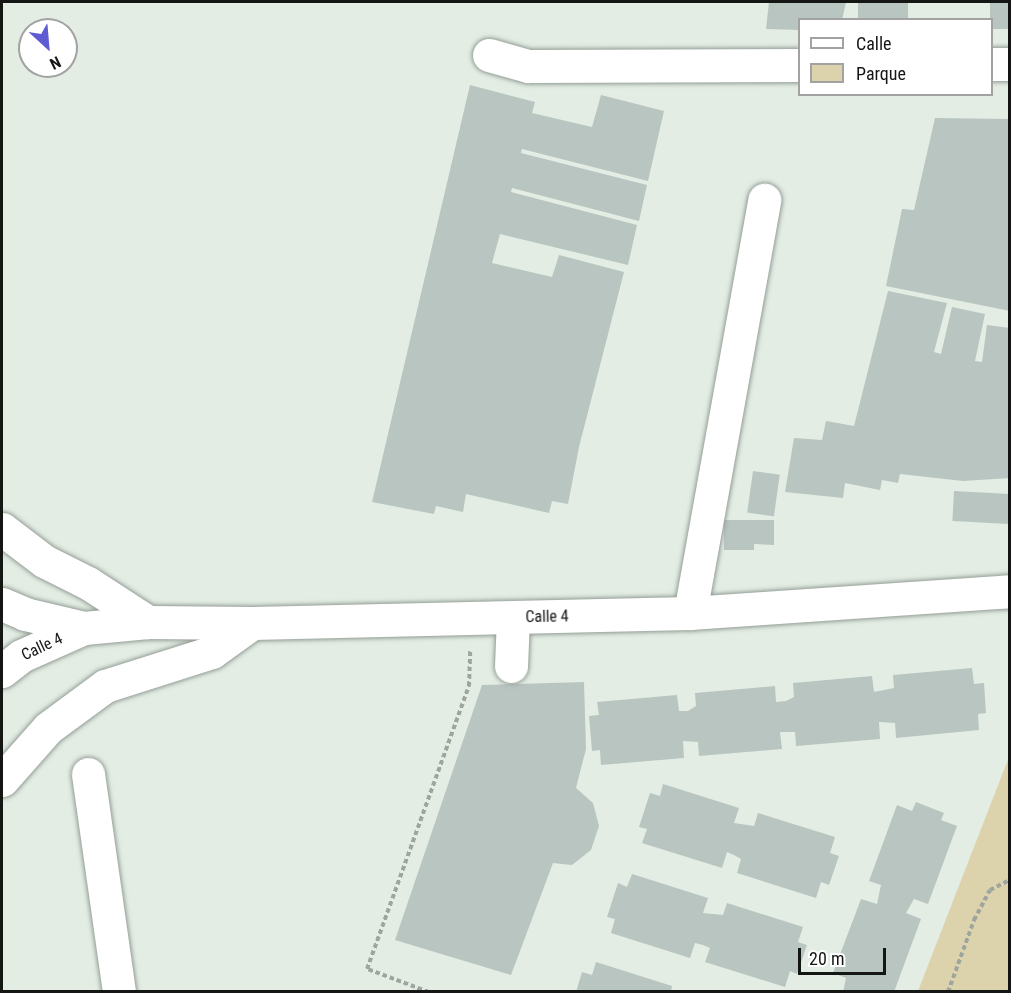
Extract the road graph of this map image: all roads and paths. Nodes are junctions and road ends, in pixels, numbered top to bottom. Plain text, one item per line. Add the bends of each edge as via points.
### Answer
1 (489, 56) dead end
2 (993, 64) edge
3 (1010, 64) edge
4 (798, 65) edge
5 (764, 200) dead end
6 (2, 529) edge
7 (1010, 591) edge
8 (2, 604) edge
9 (690, 613) junction
10 (513, 618) junction
11 (470, 619) junction
12 (148, 622) junction
13 (252, 623) junction
14 (84, 628) junction
15 (511, 666) dead end
16 (2, 671) edge
17 (88, 774) dead end
18 (2, 780) edge
19 (1010, 880) edge
20 (119, 992) edge
21 (429, 992) edge
22 (948, 992) edge

1 - 4 main road via 528,66
2 - 3 main road
5 - 9 main road
6 - 12 main road via 44,561 88,583
7 - 9 main road, Calle 4
8 - 14 main road, Calle 4 via 25,614
9 - 10 main road, Calle 4
10 - 11 main road, Calle 4
10 - 15 main road
11 - 13 main road, Calle 4
11 - 21 path via 469,686 367,969
12 - 13 main road, Calle 4
12 - 14 main road, Calle 4
13 - 18 main road via 212,652 105,686 48,728
14 - 16 main road, Calle 4 via 21,656
17 - 20 main road
19 - 22 path via 990,890 974,920

